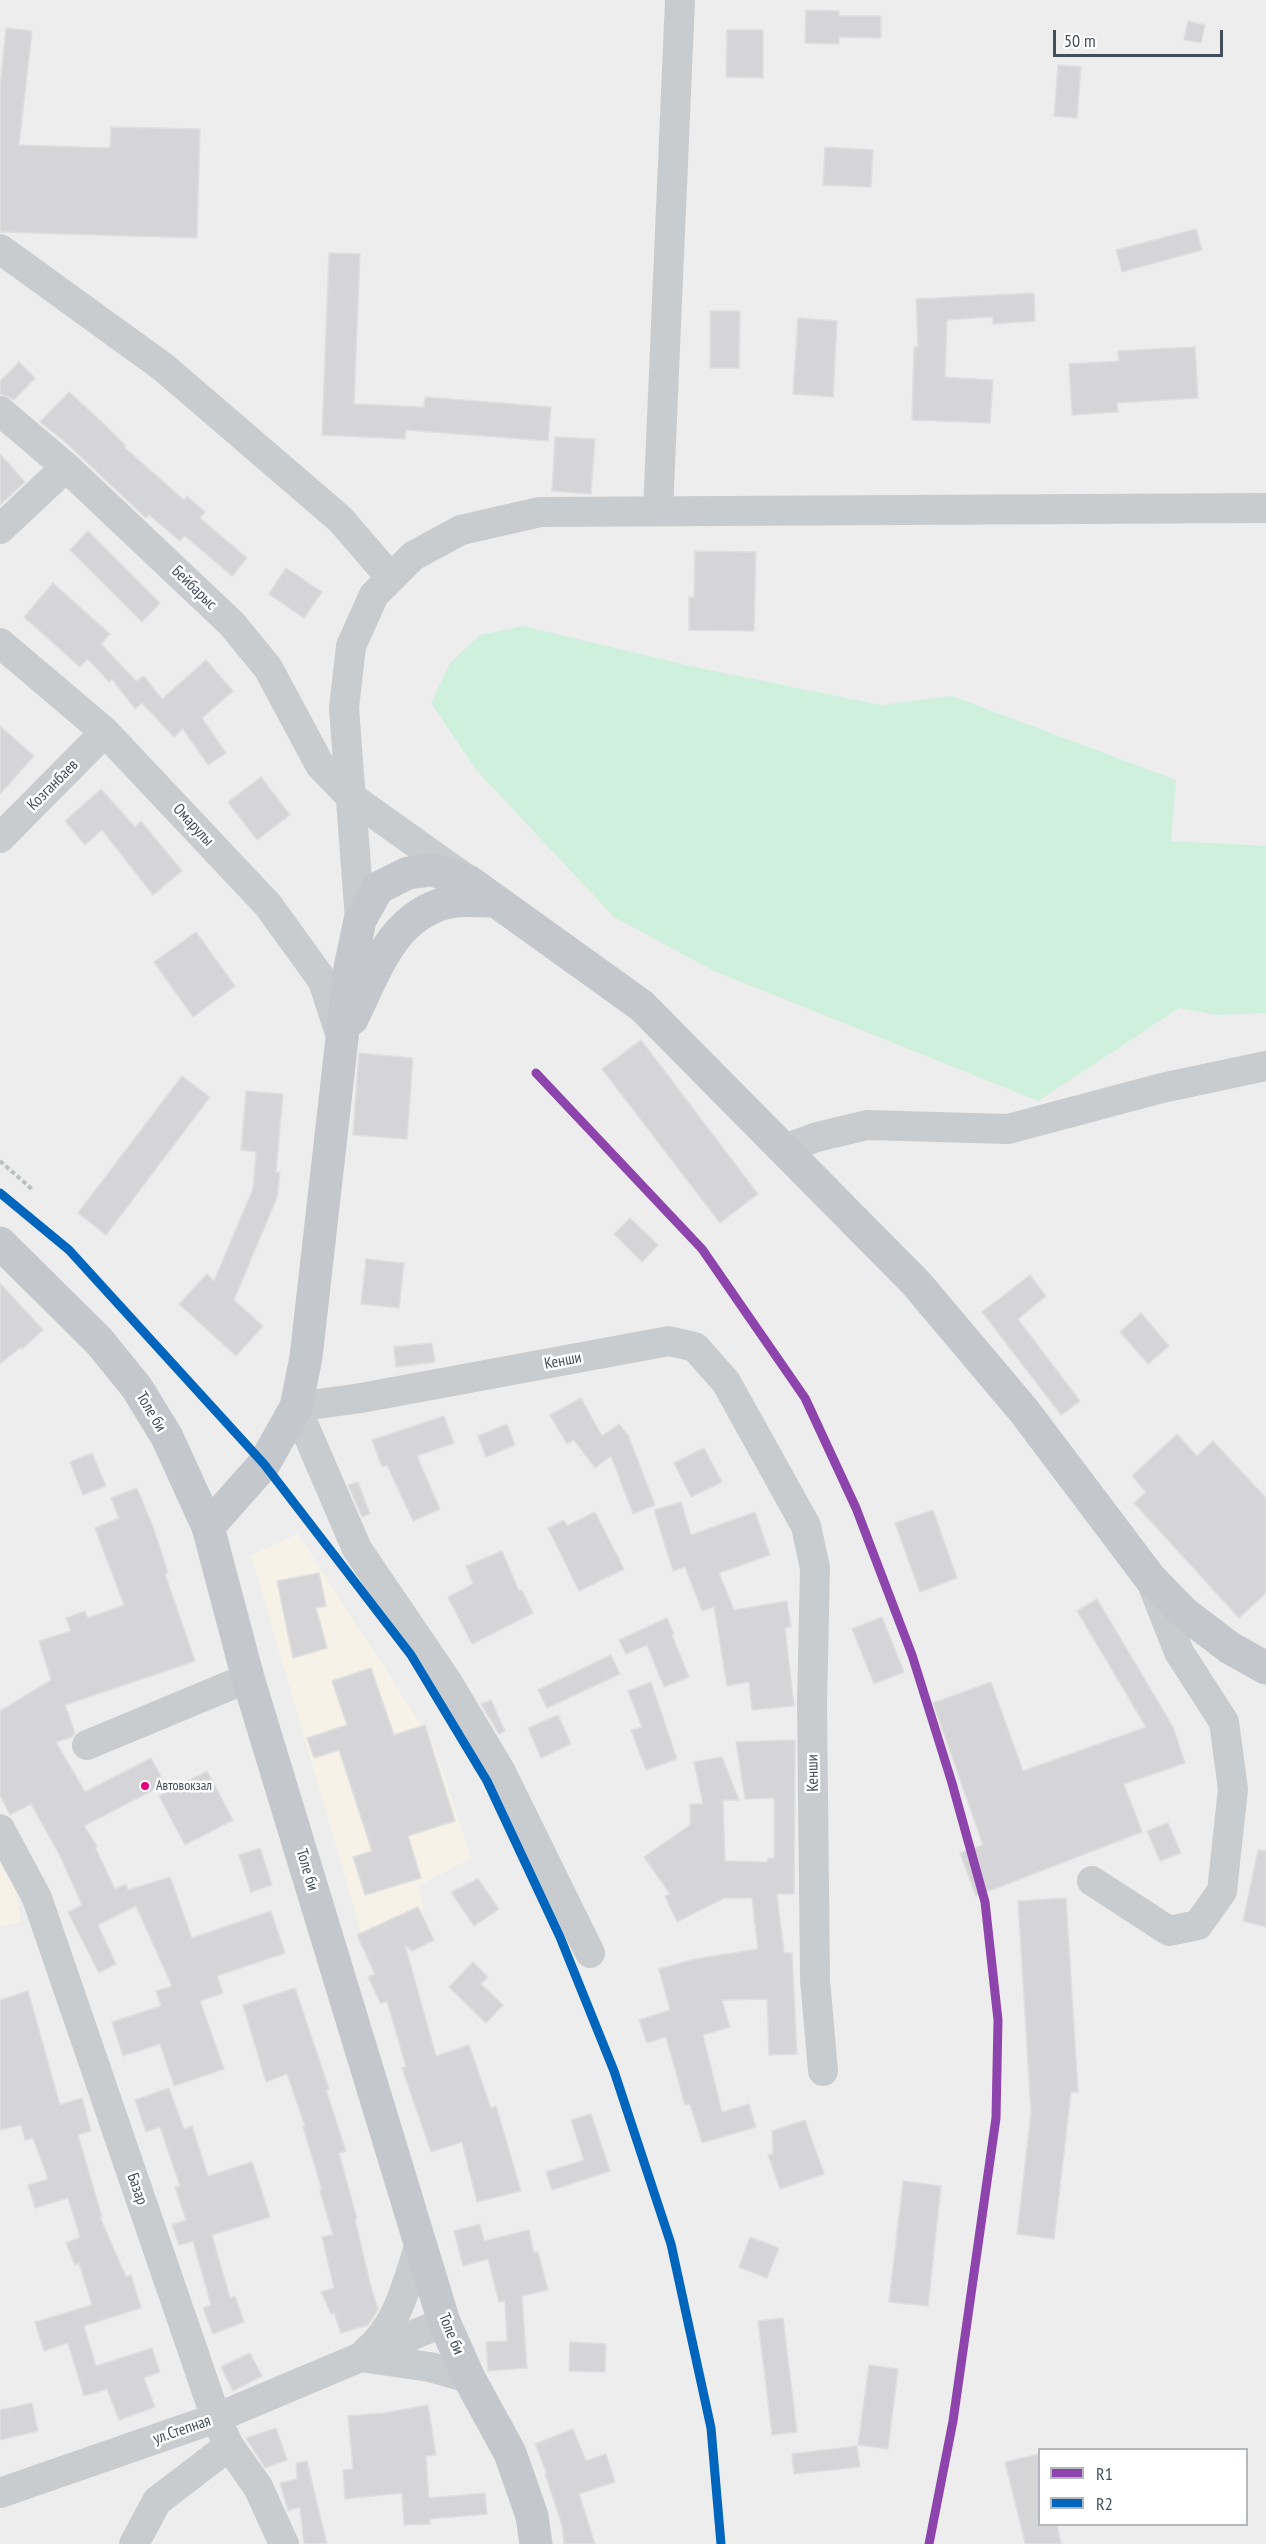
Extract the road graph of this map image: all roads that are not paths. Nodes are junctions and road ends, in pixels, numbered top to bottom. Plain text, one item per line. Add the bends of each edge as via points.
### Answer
1 (680, 0) edge
2 (0, 249) edge
3 (0, 411) edge
4 (66, 467) junction
5 (1266, 508) edge
6 (658, 510) junction
7 (0, 529) edge
8 (391, 578) junction
9 (0, 642) edge
10 (105, 732) junction
11 (351, 797) junction
12 (0, 838) edge
13 (468, 881) junction
14 (496, 901) junction
15 (360, 920) junction
16 (342, 1041) junction
17 (1266, 1066) edge
18 (784, 1149) junction
19 (0, 1243) edge
20 (296, 1407) junction
21 (208, 1527) junction
22 (1150, 1578) junction
23 (1266, 1668) edge
24 (248, 1678) junction
25 (87, 1745) dead end
26 (0, 1829) edge
27 (1092, 1881) dead end
28 (590, 1953) dead end
29 (823, 2071) dead end
30 (420, 2244) junction
31 (444, 2322) junction
32 (360, 2357) junction
33 (469, 2378) junction
34 (216, 2418) junction
35 (229, 2446) junction
36 (0, 2493) edge
37 (134, 2544) edge
38 (284, 2544) edge
39 (536, 2544) edge

1 - 6 street
2 - 8 street via 163,367 340,519
3 - 4 street, Бейбарыс
4 - 7 street
4 - 11 street, Бейбарыс via 232,624 268,668 320,765
5 - 6 street
6 - 8 street via 540,512 460,530 413,556
8 - 11 street via 374,595 351,646 344,708
9 - 10 street, Омарулы
10 - 12 street, Козганбаев
10 - 16 street, Омарулы via 268,905 295,940 323,981
11 - 13 street, Бейбарыс
11 - 15 street
13 - 14 main road
13 - 15 main road via 432,870 408,873 378,888
14 - 16 main road via 450,902 417,914 391,941
14 - 18 main road via 642,1006
15 - 16 main road
16 - 20 main road via 306,1357
17 - 18 street via 1162,1088 1008,1129 867,1125
18 - 22 main road via 916,1283 1024,1411
19 - 21 main road, Толе би via 99,1341 137,1388 167,1437
20 - 21 main road via 264,1464
20 - 28 street via 357,1549 448,1683 501,1772
20 - 29 street, Кенши via 669,1341 694,1347 726,1382 806,1526 815,1568 815,1980
21 - 24 main road, Толе би
22 - 23 main road via 1184,1613
22 - 27 street via 1179,1652 1224,1722 1233,1789 1222,1891 1198,1925 1169,1931
24 - 25 street
24 - 30 main road, Толе би
26 - 34 street, Базар via 36,1898
30 - 31 main road, Толе би
30 - 32 street via 398,2310 382,2339
31 - 32 street, ул.Степная
31 - 33 main road, Толе би
32 - 33 street via 430,2367
32 - 34 street, ул.Степная
33 - 39 main road, Толе би via 510,2453 532,2516
34 - 35 street, Базар
34 - 36 street, ул.Степная
35 - 37 street via 157,2501
35 - 38 street, Базар via 258,2487

